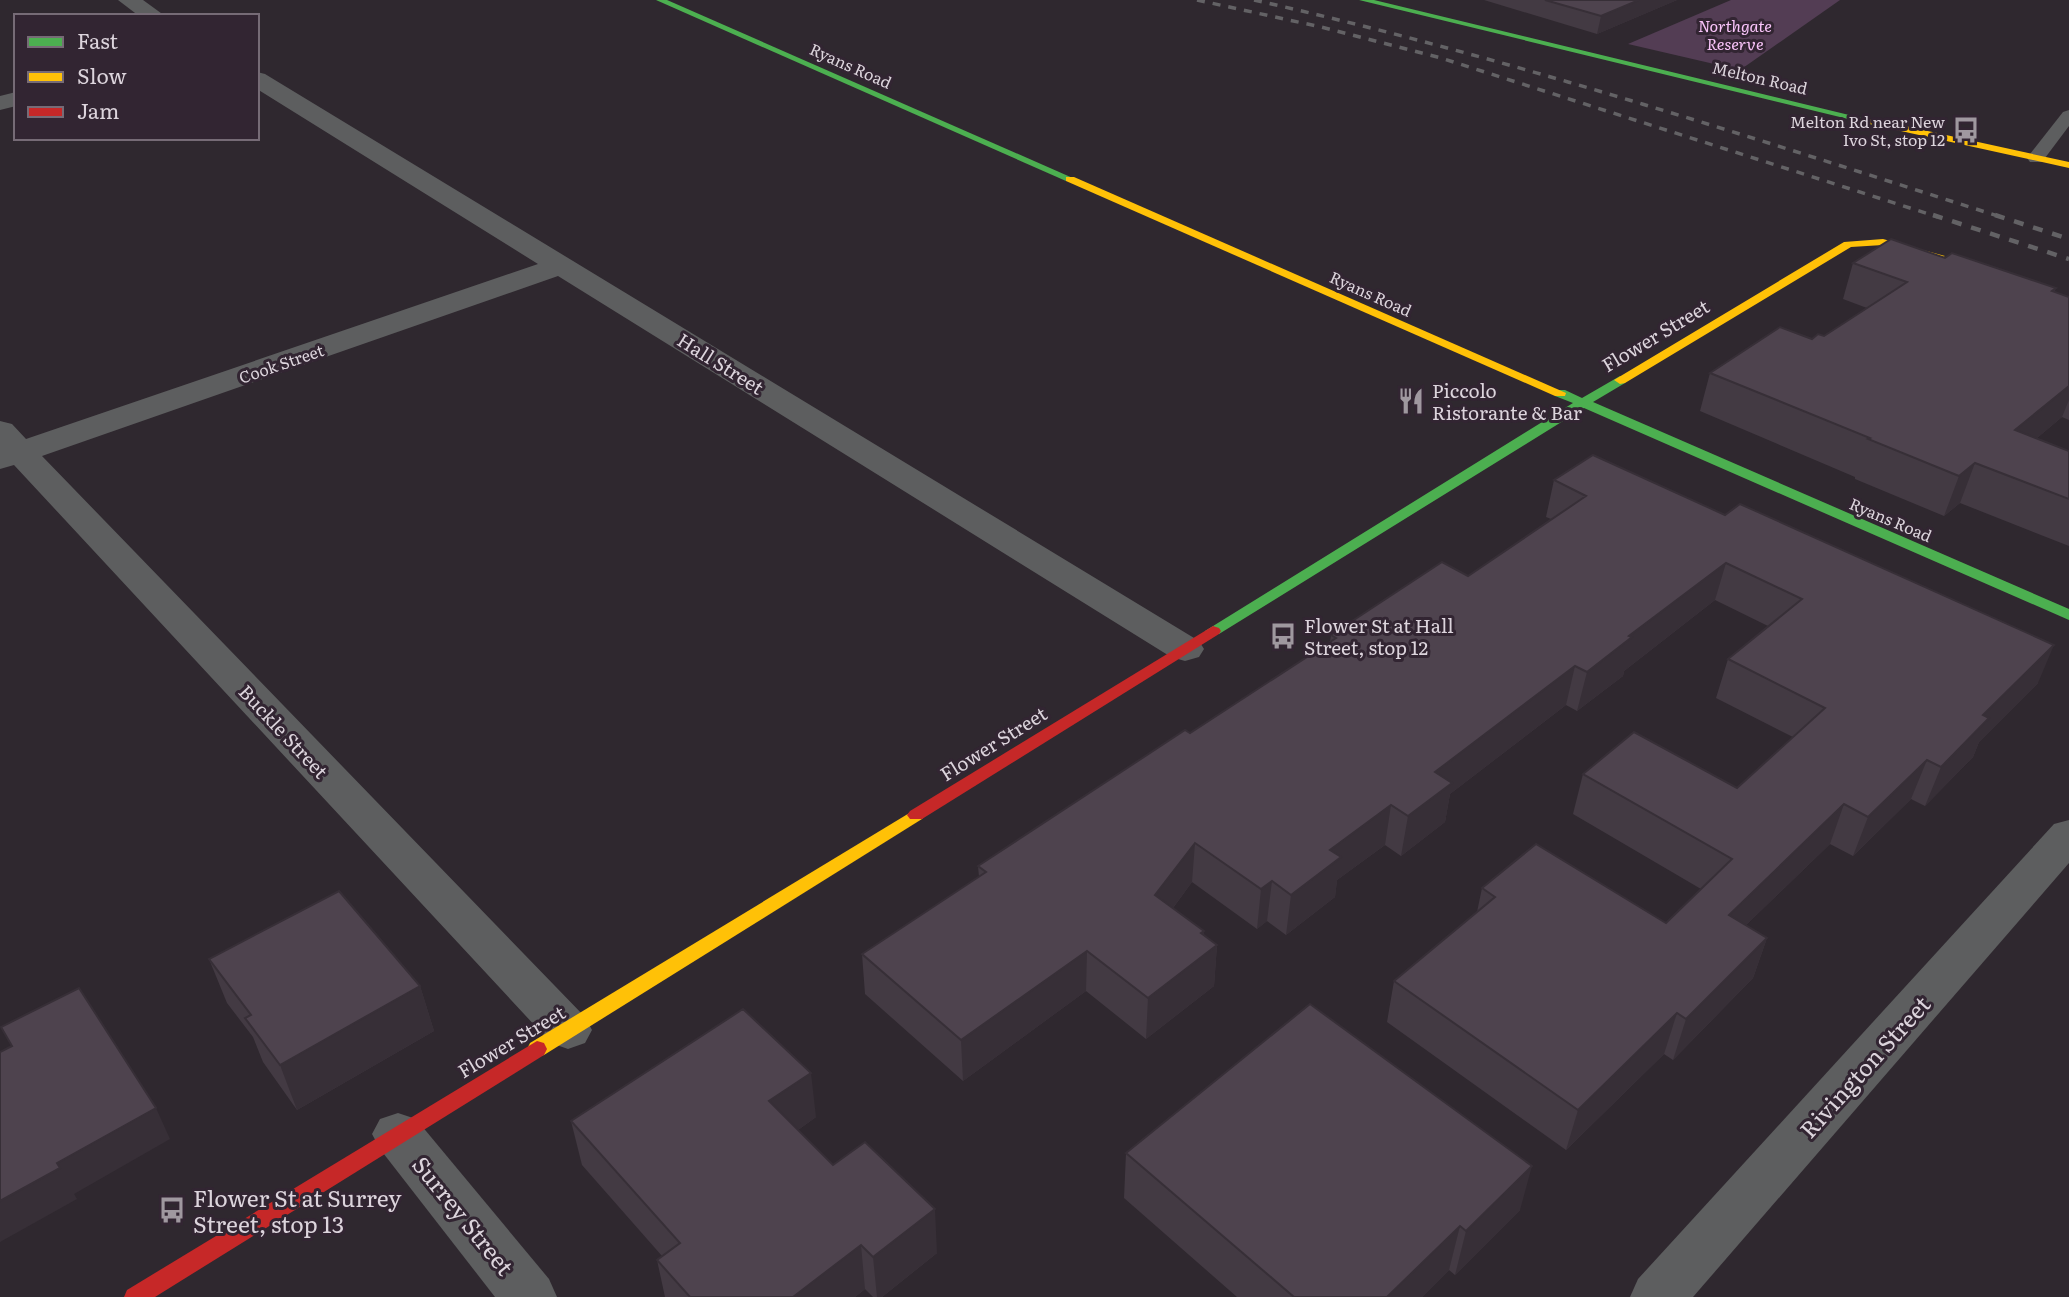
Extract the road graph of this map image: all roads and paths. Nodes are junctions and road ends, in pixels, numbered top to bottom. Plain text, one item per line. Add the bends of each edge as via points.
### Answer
1 (128, 0) edge
2 (660, 0) edge
3 (1375, 1) edge
4 (151, 14) edge
5 (259, 80) edge
6 (2069, 115) edge
7 (2036, 158) junction
8 (2069, 165) edge
9 (1956, 261) edge
10 (562, 265) junction
11 (1582, 404) junction
12 (7, 448) edge
13 (2069, 615) edge
14 (1185, 649) junction
15 (2069, 835) edge
16 (568, 1030) junction
17 (398, 1134) junction
18 (135, 1297) edge
19 (529, 1297) edge
20 (1658, 1297) edge

1 - 4 street
2 - 11 street, Ryans Road
3 - 7 street, Melton Road
5 - 10 street, Hall Street
6 - 7 lane
7 - 8 street, Melton Road
9 - 11 street, Flower Street via 1879,240 1848,244
10 - 12 street, Cook Street
10 - 14 street, Hall Street
11 - 13 street, Ryans Road
11 - 14 street, Flower Street
12 - 16 street, Buckle Street
14 - 16 street, Flower Street
15 - 20 street, Rivington Street
16 - 17 street, Flower Street
17 - 18 street, Flower Street
17 - 19 street, Surrey Street

